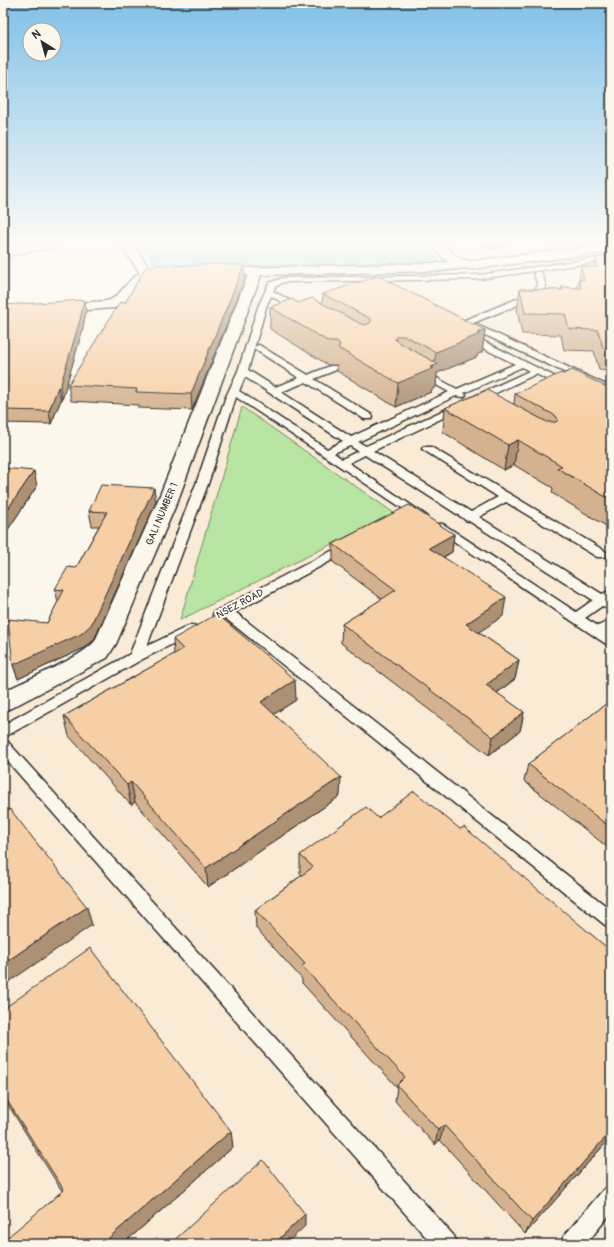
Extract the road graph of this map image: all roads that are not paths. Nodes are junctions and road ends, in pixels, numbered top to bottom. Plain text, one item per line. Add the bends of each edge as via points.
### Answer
1 (119, 302) edge
2 (244, 302) edge
3 (264, 302) edge
4 (288, 302) edge
5 (517, 302) edge
6 (3, 312) edge
7 (310, 314) edge
8 (453, 316) edge
9 (466, 323) junction
10 (260, 348) dead end
11 (522, 364) junction
12 (334, 368) dead end
13 (413, 369) edge
14 (243, 371) junction
15 (536, 371) junction
16 (572, 373) junction
17 (307, 379) junction
18 (554, 380) junction
19 (274, 391) junction
20 (576, 391) edge
21 (611, 391) edge
22 (234, 392) junction
23 (457, 393) junction
24 (471, 400) junction
25 (485, 408) edge
26 (368, 416) dead end
27 (350, 442) junction
28 (427, 449) dead end
29 (366, 450) junction
30 (326, 454) junction
31 (341, 463) junction
32 (506, 496) junction
33 (415, 512) junction
34 (469, 518) junction
35 (402, 519) edge
36 (361, 540) edge
37 (602, 554) dead end
38 (608, 600) edge
39 (226, 612) junction
40 (576, 618) junction
41 (611, 624) edge
42 (598, 632) junction
43 (611, 641) edge
44 (136, 657) junction
45 (3, 702) edge
46 (3, 732) edge
47 (3, 746) edge
48 (611, 920) edge
49 (611, 1196) edge
50 (446, 1244) edge
51 (573, 1244) edge

1 - 6 street via 110,305
2 - 45 street, GALI NUMBER 1 via 168,500 105,644 99,652 84,661
3 - 14 lane
4 - 7 lane
5 - 9 lane
8 - 9 lane
9 - 11 lane via 455,330
9 - 16 lane
10 - 17 lane
11 - 15 lane
11 - 23 lane
12 - 17 lane
13 - 23 lane
14 - 19 lane
14 - 22 lane
15 - 18 lane
15 - 24 lane
16 - 18 lane
16 - 21 lane
17 - 19 lane
17 - 26 lane
18 - 20 lane
19 - 27 lane
22 - 30 lane
22 - 44 lane
23 - 24 lane
23 - 27 lane
24 - 25 lane
24 - 29 lane
27 - 29 lane
27 - 30 lane
28 - 32 lane
29 - 31 lane
29 - 34 lane
30 - 31 lane
31 - 33 lane
32 - 34 lane
32 - 37 lane
33 - 35 lane
33 - 40 lane
34 - 38 lane
36 - 39 lane, NSEZ ROAD
38 - 40 lane
39 - 44 lane, NSEZ ROAD
39 - 48 lane
40 - 42 lane
41 - 42 lane
42 - 43 lane
44 - 46 lane, NSEZ ROAD
47 - 50 lane
49 - 51 lane

